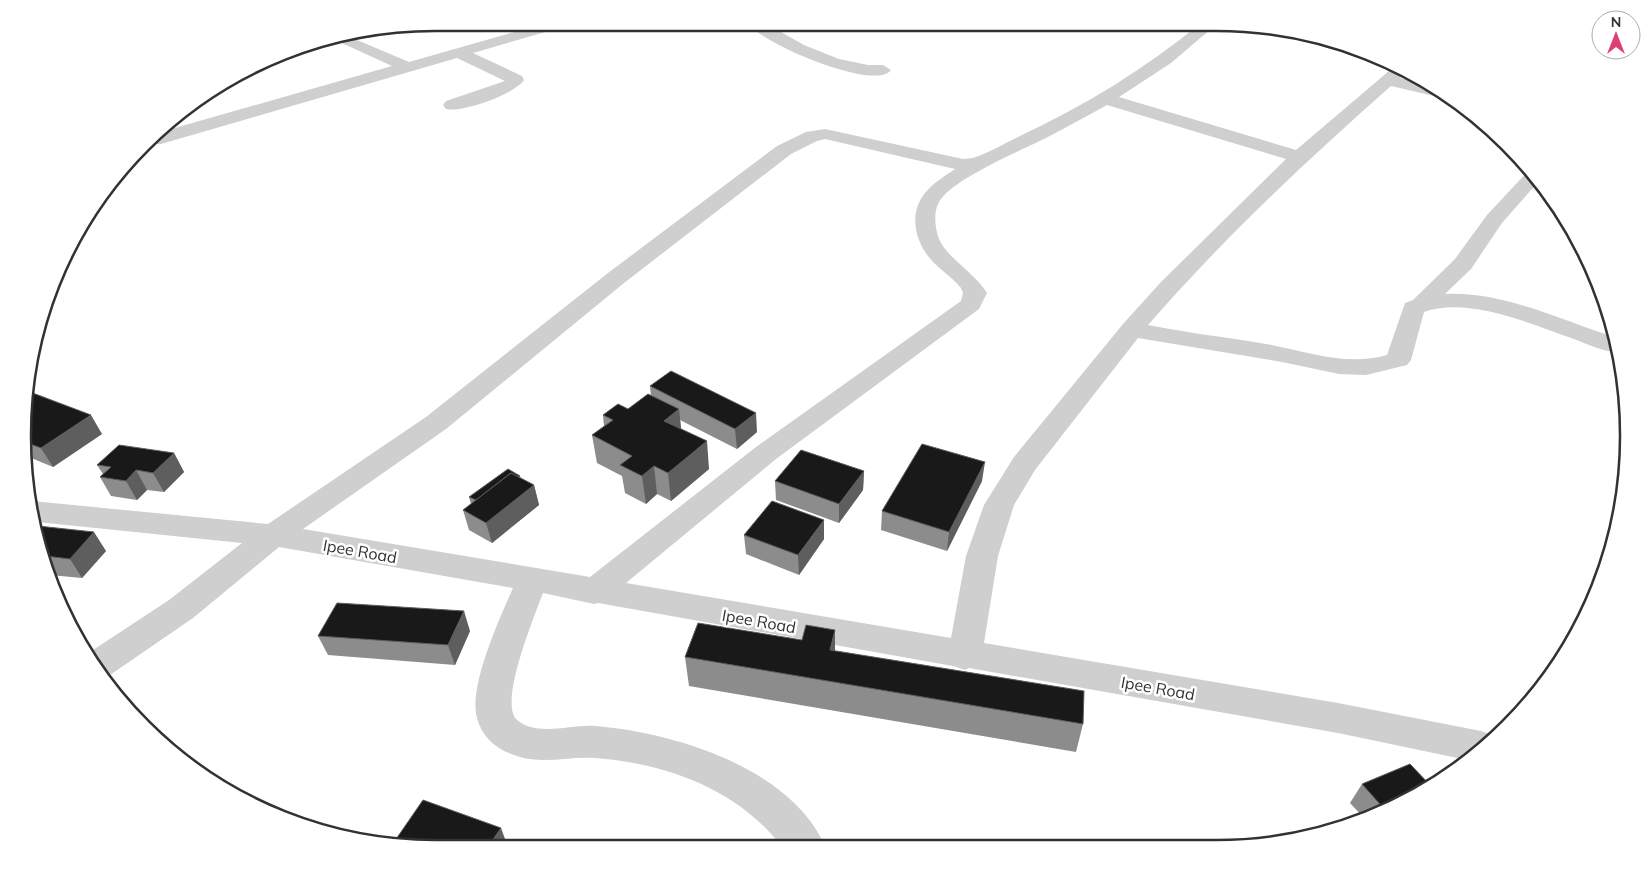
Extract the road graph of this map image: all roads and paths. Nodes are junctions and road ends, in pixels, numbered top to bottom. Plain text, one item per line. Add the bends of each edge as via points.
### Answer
1 (533, 31) edge
2 (766, 31) edge
3 (1201, 31) edge
4 (347, 41) edge
5 (459, 52) junction
6 (405, 66) junction
7 (883, 70) dead end
8 (1396, 75) edge
9 (1103, 98) junction
10 (452, 105) dead end
11 (164, 137) edge
12 (1299, 157) junction
13 (973, 165) junction
14 (1529, 180) edge
15 (1424, 302) junction
16 (1132, 329) junction
17 (1609, 343) edge
18 (39, 511) edge
19 (273, 536) junction
20 (532, 580) junction
21 (594, 592) junction
22 (965, 656) junction
23 (101, 663) edge
24 (1474, 746) edge
25 (801, 840) edge

1 - 5 street
2 - 7 street via 838,64
3 - 9 street via 1150,71
4 - 6 street
5 - 6 street
5 - 10 street via 516,80 511,85
6 - 11 street
8 - 12 street
9 - 12 street
9 - 13 street via 1054,128
12 - 16 street via 1169,287
13 - 19 street via 834,135 812,136 784,150 609,284 436,423
13 - 21 street via 934,196 927,205 926,216 926,230 935,251 969,281 975,293 970,304 766,453
14 - 15 street via 1494,219 1464,264
15 - 16 street via 1413,308 1398,360 1377,367 1352,369
15 - 17 street via 1458,300 1518,312
16 - 22 street via 1024,464 999,505 982,556
18 - 19 street, Ipee Road
19 - 20 street, Ipee Road
19 - 23 street via 181,609
20 - 21 street, Ipee Road
20 - 25 street via 499,667 494,716 502,731 520,741 552,746 593,742 626,747 676,758 724,775 765,802
21 - 22 street, Ipee Road
22 - 24 street, Ipee Road via 1338,718

